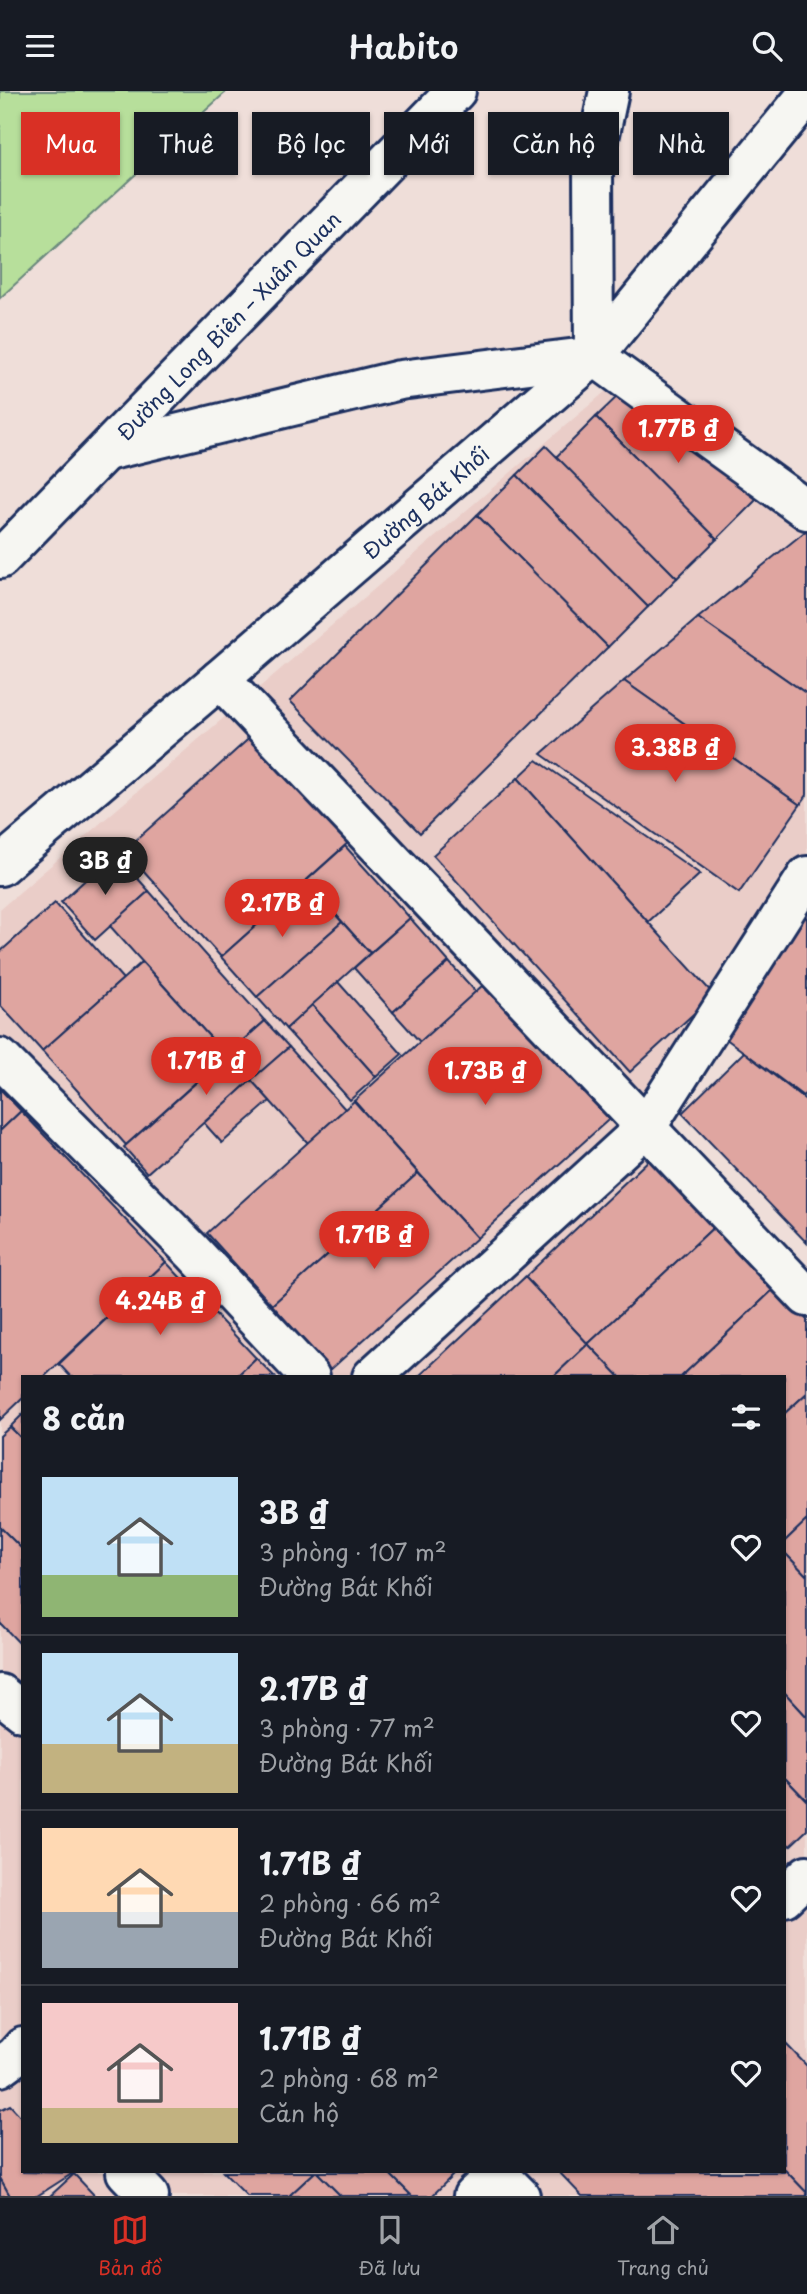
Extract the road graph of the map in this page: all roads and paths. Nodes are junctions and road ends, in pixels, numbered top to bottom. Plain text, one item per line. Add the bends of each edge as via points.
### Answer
1 (456, 91) edge
2 (609, 91) edge
3 (807, 95) edge
4 (594, 356) junction
5 (106, 451) junction
6 (807, 510) edge
7 (0, 559) edge
8 (220, 679) junction
9 (0, 866) edge
10 (807, 876) edge
11 (0, 1058) edge
12 (647, 1126) junction
13 (807, 1297) edge
14 (308, 1375) edge
15 (374, 1375) edge
16 (0, 1694) edge
17 (21, 1711) edge
18 (127, 2173) edge
19 (168, 2173) edge
20 (149, 2196) edge
21 (156, 2196) edge

1 - 5 street, Đường Long Biên – Xuân Quan
2 - 4 street via 593,167
3 - 4 street, Đường Bát Khối
4 - 5 street via 400,380
4 - 6 street
4 - 8 street, Đường Bát Khối
5 - 7 street, Đường Long Biên – Xuân Quan
8 - 9 street, Đường Bát Khối
8 - 12 street
10 - 12 street
11 - 14 street
12 - 13 street
12 - 15 street
16 - 17 street
18 - 20 street
19 - 21 street

